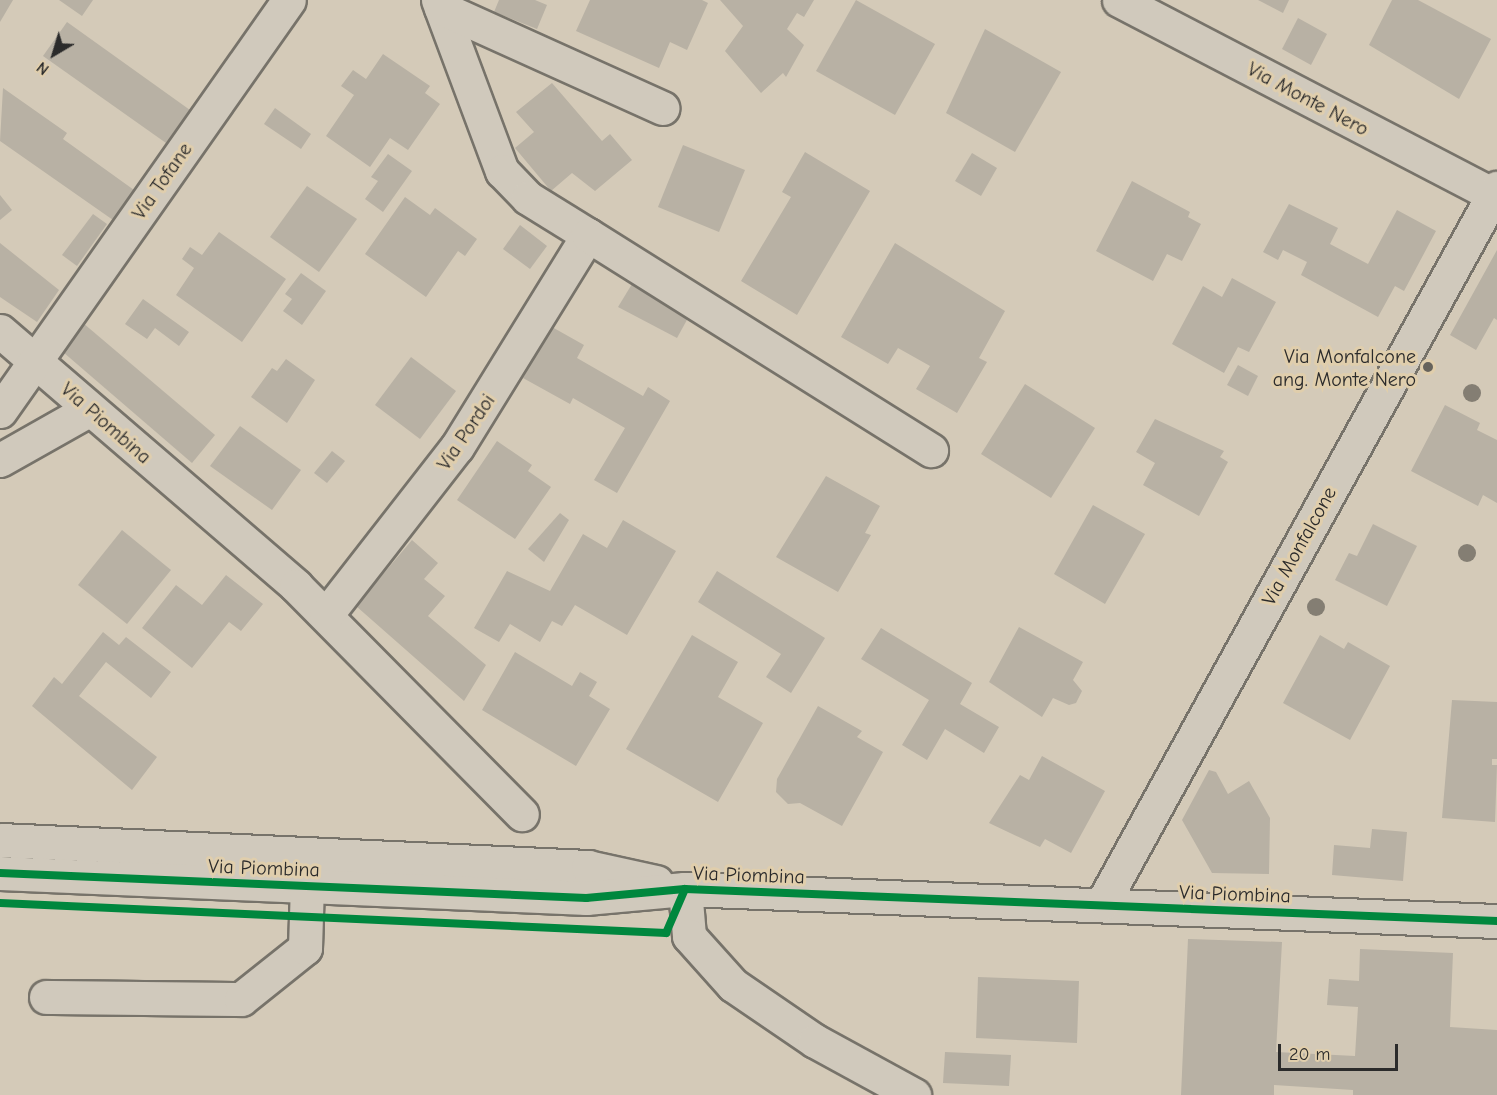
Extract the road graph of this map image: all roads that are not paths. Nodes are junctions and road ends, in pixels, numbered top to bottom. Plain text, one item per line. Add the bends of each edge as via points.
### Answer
1 (289, 0) edge
2 (1119, 0) edge
3 (439, 4) edge
4 (662, 108) dead end
5 (1496, 193) edge
6 (588, 235) junction
7 (0, 331) edge
8 (35, 362) junction
9 (90, 409) junction
10 (0, 411) edge
11 (931, 450) dead end
12 (0, 460) edge
13 (326, 615) junction
14 (522, 814) dead end
15 (0, 840) edge
16 (0, 873) edge
17 (307, 886) junction
18 (684, 889) junction
19 (1102, 904) junction
20 (1497, 921) edge
21 (46, 997) dead end
22 (914, 1095) edge

1 - 8 street, Via Tofane
2 - 5 street, Via Monte Nero
3 - 4 street
3 - 6 street via 502,171 528,198
5 - 19 street, Via Monfalcone
6 - 11 street
6 - 13 street, Via Pordoi via 458,447
7 - 8 street, Via Piombina
8 - 9 street, Via Piombina
8 - 10 street, Via Tofane
9 - 12 street
9 - 13 street, Via Piombina
13 - 14 street, Via Piombina
15 - 18 street, Via Piombina via 588,867
16 - 17 street, Via Piombina
17 - 18 street, Via Piombina via 586,898
17 - 21 street via 305,948 240,999
18 - 19 street, Via Piombina
18 - 22 street via 689,936 733,985 796,1029
19 - 20 street, Via Piombina

